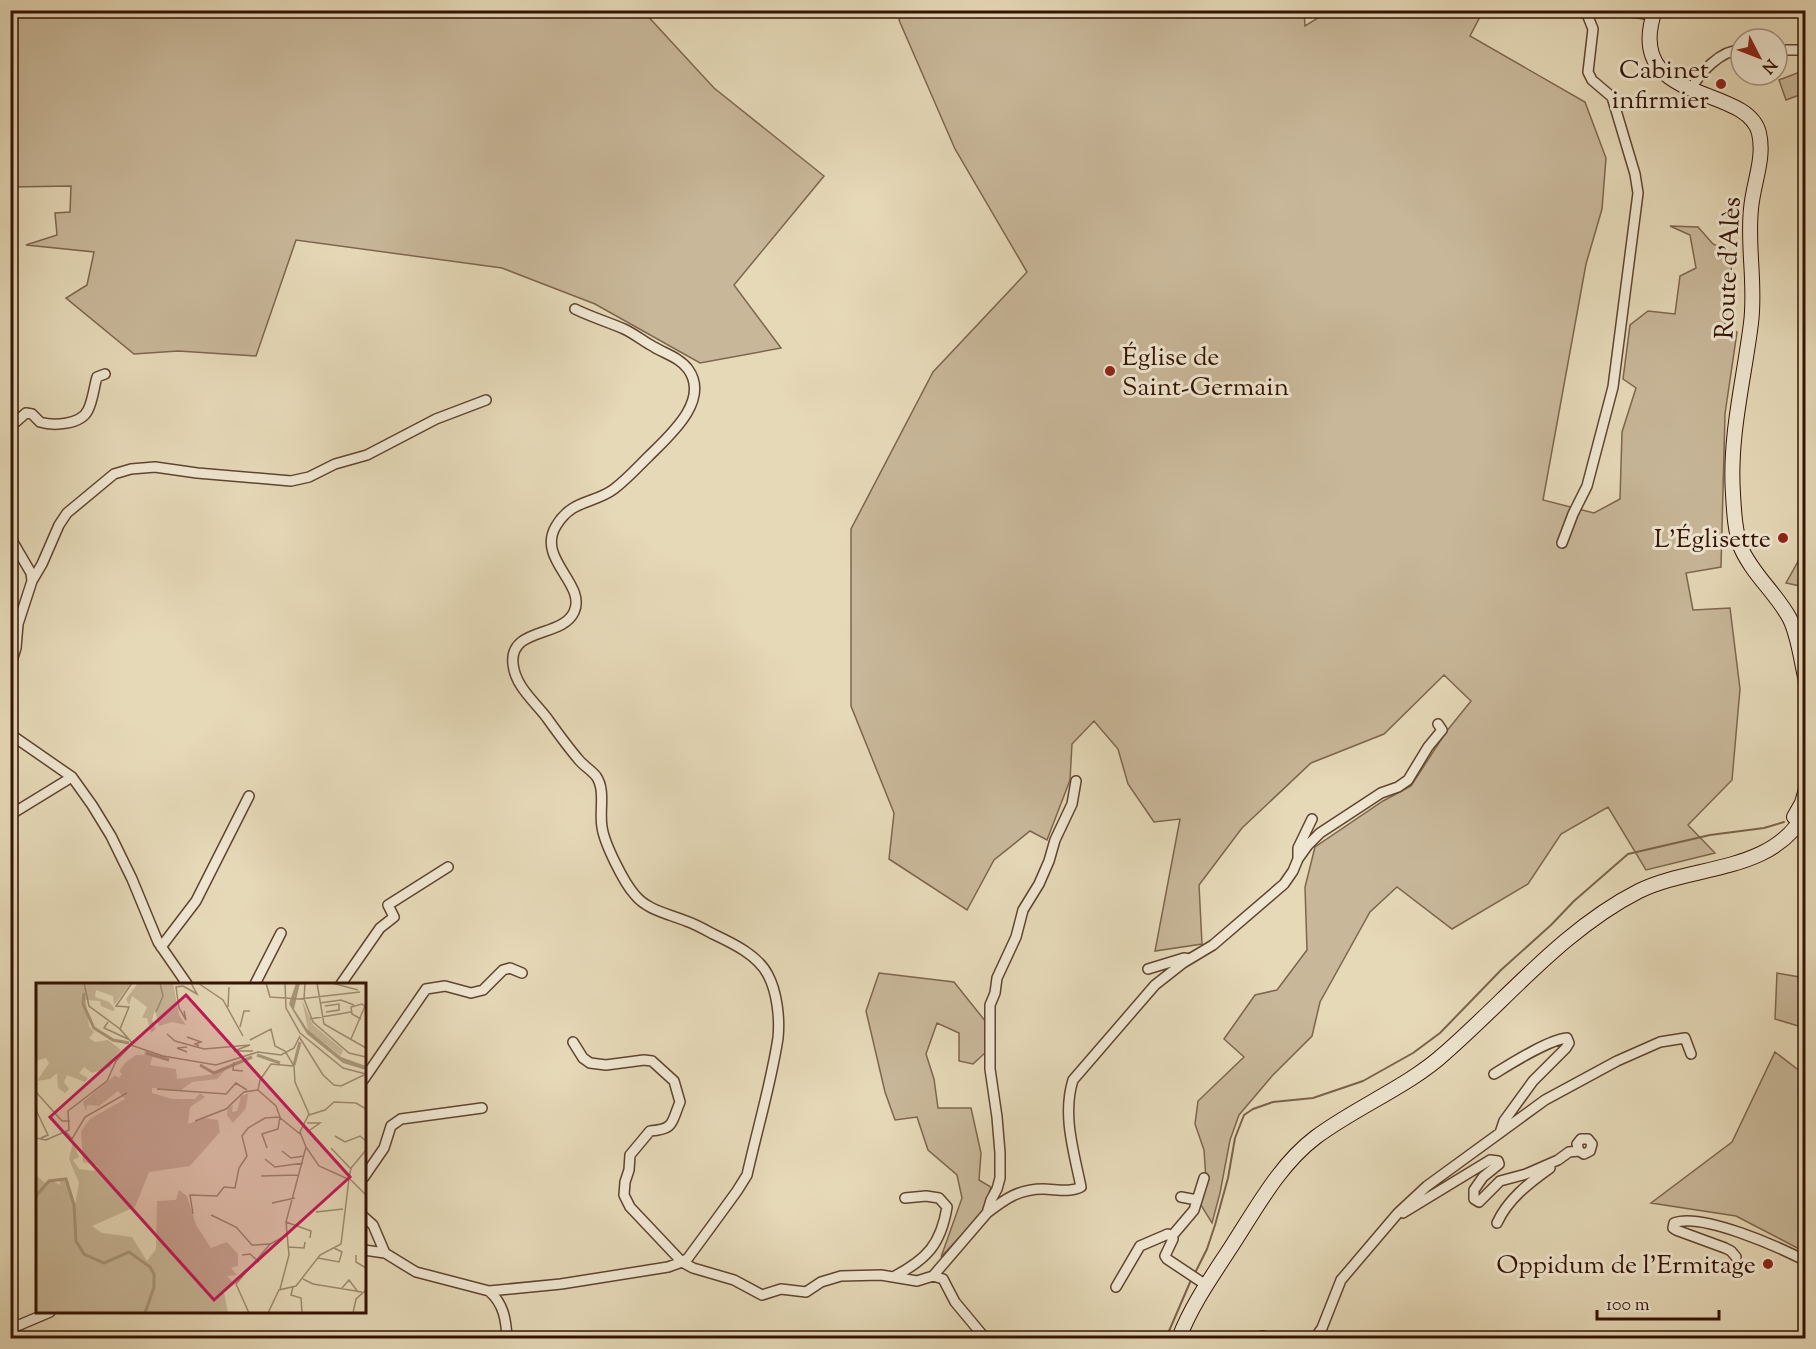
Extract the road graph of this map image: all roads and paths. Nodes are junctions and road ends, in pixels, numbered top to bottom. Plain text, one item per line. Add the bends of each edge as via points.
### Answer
1 (1618, 10) edge
2 (1589, 12) edge
3 (1654, 13) edge
4 (1789, 50) edge
5 (1806, 50) edge
6 (1729, 54) edge
7 (1691, 89) junction
8 (575, 309) dead end
9 (105, 374) dead end
10 (486, 400) dead end
11 (10, 427) edge
12 (10, 537) edge
13 (1562, 543) dead end
14 (32, 581) junction
15 (10, 667) edge
16 (1806, 681) edge
17 (1438, 724) dead end
18 (10, 734) edge
19 (72, 777) junction
20 (1076, 781) dead end
21 (1806, 789) edge
22 (249, 796) dead end
23 (1805, 812) edge
24 (10, 815) edge
25 (1312, 819) dead end
26 (1800, 828) edge
27 (1298, 859) junction
28 (1737, 863) junction
29 (448, 867) dead end
30 (281, 933) dead end
31 (161, 947) junction
32 (1190, 959) junction
33 (1148, 969) dead end
34 (522, 974) dead end
35 (186, 983) edge
36 (256, 983) edge
37 (342, 983) edge
38 (573, 1042) dead end
39 (1691, 1054) dead end
40 (1494, 1074) dead end
41 (366, 1076) edge
42 (482, 1108) dead end
43 (1500, 1133) junction
44 (1579, 1151) dead end
45 (1558, 1160) junction
46 (366, 1174) edge
47 (1204, 1178) dead end
48 (1181, 1197) dead end
49 (905, 1198) dead end
50 (1197, 1200) junction
51 (987, 1213) junction
52 (1398, 1213) junction
53 (366, 1219) edge
54 (1497, 1223) dead end
55 (1172, 1236) junction
56 (366, 1250) edge
57 (385, 1253) junction
58 (1736, 1257) dead end
59 (1806, 1261) edge
60 (682, 1262) junction
61 (894, 1276) junction
62 (933, 1276) junction
63 (1198, 1279) junction
64 (1116, 1287) dead end
65 (489, 1291) junction
66 (46, 1313) edge
67 (10, 1329) edge
68 (507, 1338) edge
69 (985, 1338) edge
70 (1179, 1338) edge
71 (1256, 1338) edge
72 (1265, 1338) edge
73 (1315, 1338) edge

1 - 3 street
2 - 13 street via 1593,29 1588,72 1612,97 1638,193 1613,387 1587,486
3 - 7 main road, Route d'Alès via 1651,44 1655,62 1669,78
4 - 5 street
6 - 7 street via 1709,66
7 - 16 main road, Route d'Alès via 1749,116 1761,145 1751,210 1752,321 1736,410 1732,491 1741,547 1790,620
8 - 60 street via 625,329 678,360 689,370 695,386 683,420 649,455 612,491 583,502 555,528 550,546 577,600 574,611 566,623 535,634 518,646 513,654 513,668 524,690 596,776 601,786 602,830 638,900 720,937 759,962 769,975 777,1003 778,1035 747,1175
9 - 11 street via 97,377 84,416 73,421 42,423 26,413
10 - 14 street via 436,419 367,455 291,481 154,467 114,474 67,513
12 - 14 street
14 - 15 street
17 - 27 street via 1442,730 1408,780 1320,833
18 - 19 street
19 - 24 street
19 - 31 street via 111,836
20 - 51 street via 1050,861 1023,910 990,1005 990,1069 1000,1178
21 - 28 main road via 1787,828
22 - 31 street via 196,902
23 - 26 main road
25 - 27 street via 1298,848
26 - 28 main road via 1768,850
27 - 32 street via 1293,872 1269,899
28 - 63 main road via 1648,888 1616,914 1548,956 1437,1060 1331,1126 1298,1152
29 - 37 street via 388,905 394,918 380,928
30 - 36 street
31 - 35 street
32 - 33 street
32 - 51 street via 1155,985 1073,1080 1067,1114 1081,1187 1025,1190
34 - 41 street via 510,968 503,970 483,990 471,993 445,986 426,989
38 - 60 street via 590,1063 606,1065 644,1059 652,1061 674,1081 680,1102 670,1127 650,1131 630,1155 624,1196
39 - 43 street via 1685,1038 1660,1042 1545,1100
40 - 43 street via 1567,1038 1566,1048 1512,1108
42 - 46 street via 401,1119 391,1125 384,1148
43 - 52 street via 1427,1186
44 - 45 street via 1569,1152
45 - 52 street via 1500,1181 1479,1202 1474,1199 1474,1190 1498,1164 1490,1160 1405,1213
45 - 54 street via 1511,1201
47 - 50 street
48 - 50 street
49 - 61 street via 939,1198 947,1207 938,1239 929,1253
50 - 55 street via 1191,1216
51 - 62 street
52 - 73 street via 1341,1280
53 - 57 street
55 - 63 street via 1165,1256
55 - 64 street via 1168,1234 1140,1246
56 - 57 street
57 - 65 street via 416,1272
58 - 59 street via 1725,1248 1672,1228 1674,1223 1688,1221 1715,1226 1778,1247
60 - 61 street via 734,1280 762,1295 781,1289 806,1292 841,1276
60 - 65 street via 573,1282
61 - 62 street via 917,1281
62 - 69 street via 943,1279
63 - 70 main road via 1193,1305
65 - 68 street via 498,1299 506,1319
66 - 67 street
71 - 72 street

